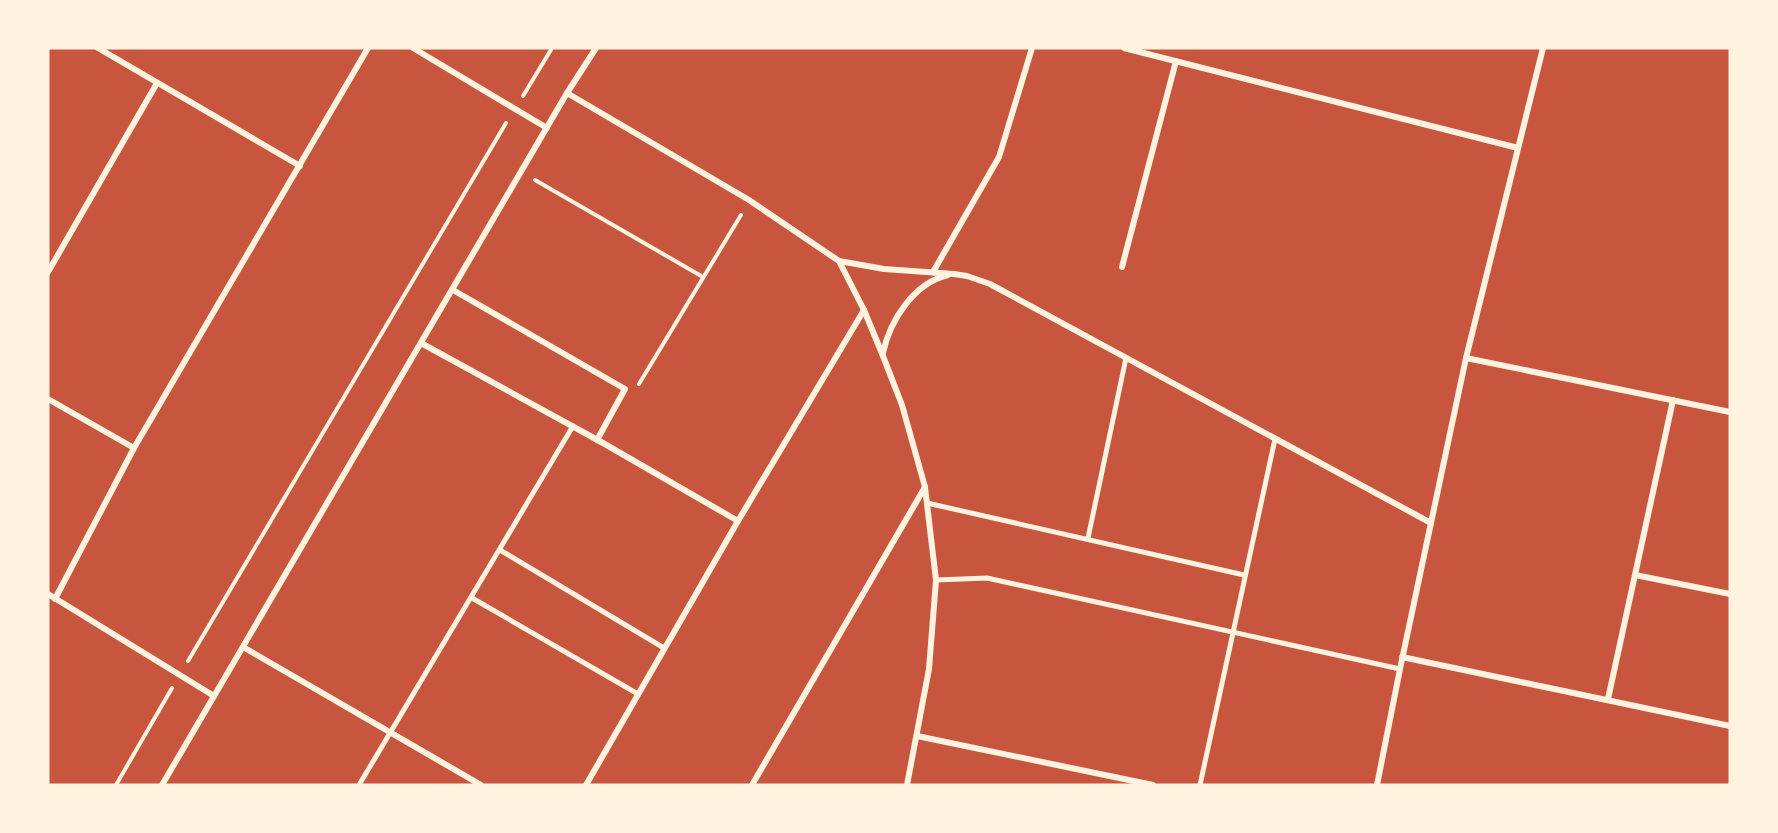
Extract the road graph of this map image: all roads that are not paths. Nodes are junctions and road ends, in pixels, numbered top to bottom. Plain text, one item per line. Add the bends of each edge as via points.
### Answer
1 (98, 48) edge
2 (368, 48) edge
3 (412, 48) edge
4 (596, 48) edge
5 (1032, 48) edge
6 (1124, 48) edge
7 (1543, 48) edge
8 (1176, 61) junction
9 (158, 83) junction
10 (567, 93) junction
11 (547, 128) junction
12 (1518, 148) junction
13 (300, 166) junction
14 (839, 261) junction
15 (1122, 267) dead end
16 (48, 272) edge
17 (933, 272) junction
18 (954, 274) junction
19 (453, 290) junction
20 (864, 310) junction
21 (421, 343) junction
22 (883, 356) junction
23 (1126, 358) junction
24 (1466, 358) junction
25 (48, 399) edge
26 (1673, 400) junction
27 (1730, 412) edge
28 (573, 426) junction
29 (1275, 439) junction
30 (597, 440) junction
31 (134, 448) junction
32 (926, 487) junction
33 (927, 503) junction
34 (738, 521) junction
35 (1431, 524) junction
36 (1088, 538) junction
37 (500, 550) junction
38 (1244, 575) junction
39 (1635, 575) junction
40 (936, 580) junction
41 (48, 594) edge
42 (1730, 594) edge
43 (56, 598) junction
44 (472, 598) junction
45 (1232, 632) junction
46 (243, 647) junction
47 (664, 648) junction
48 (1402, 657) junction
49 (1400, 669) junction
50 (638, 694) junction
51 (214, 696) junction
52 (1608, 699) junction
53 (1730, 726) edge
54 (389, 732) junction
55 (917, 736) junction
56 (162, 785) edge
57 (359, 785) edge
58 (481, 785) edge
59 (586, 785) edge
60 (752, 785) edge
61 (907, 785) edge
62 (1153, 785) edge
63 (1200, 785) edge
64 (1377, 785) edge

1 - 9 street
2 - 13 street
3 - 11 street
4 - 10 street
5 - 17 street via 999,157
6 - 8 street
7 - 12 street
8 - 12 street
8 - 15 street
9 - 13 street
9 - 16 street
10 - 11 street
10 - 14 street via 749,200
11 - 19 street
12 - 24 street
13 - 31 street
14 - 17 street
14 - 20 street
17 - 18 street
18 - 22 street via 928,282 908,303 893,324
18 - 23 street via 990,284
19 - 21 street
19 - 30 street via 625,389
20 - 22 street
20 - 34 street
21 - 28 street
21 - 46 street
22 - 32 street
23 - 29 street
23 - 36 street
24 - 26 street
24 - 35 street
25 - 31 street
26 - 27 street
26 - 39 street
28 - 30 street
28 - 37 street
29 - 35 street
29 - 38 street
30 - 34 street
31 - 43 street
32 - 33 street
32 - 60 street
33 - 36 street
33 - 40 street
34 - 47 street
35 - 48 street
36 - 38 street
37 - 44 street
37 - 47 street
38 - 45 street
39 - 42 street
39 - 52 street
40 - 45 street via 987,578
40 - 55 street via 929,669
41 - 43 street
43 - 51 street
44 - 50 street
44 - 54 street
45 - 49 street
45 - 63 street
46 - 51 street
46 - 54 street
47 - 50 street
48 - 49 street
48 - 52 street
49 - 64 street
50 - 59 street
51 - 56 street
52 - 53 street
54 - 57 street
54 - 58 street
55 - 61 street
55 - 62 street

